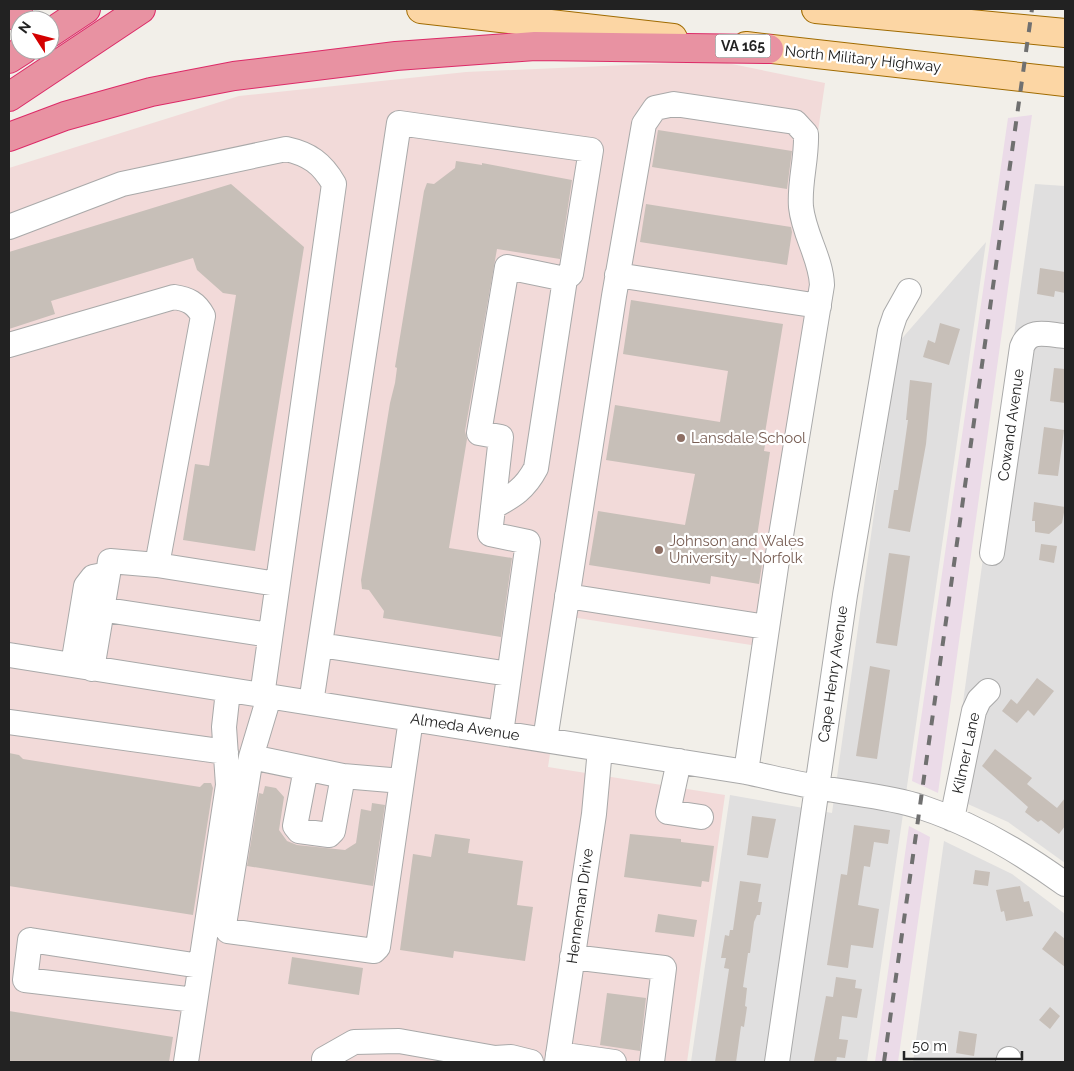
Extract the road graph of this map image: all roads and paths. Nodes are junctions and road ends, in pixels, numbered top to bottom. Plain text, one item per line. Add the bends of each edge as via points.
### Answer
1 (18, 9) edge
2 (142, 9) edge
3 (421, 9) edge
4 (816, 9) edge
5 (844, 10) edge
6 (80, 13) edge
7 (9, 15) edge
8 (60, 26) edge
9 (1065, 32) edge
10 (769, 49) junction
11 (1065, 82) edge
12 (9, 97) edge
13 (9, 137) edge
14 (9, 227) edge
15 (617, 275) junction
16 (565, 279) junction
17 (909, 291) dead end
18 (818, 306) junction
19 (1065, 336) edge
20 (9, 345) edge
21 (493, 507) junction
22 (992, 553) dead end
23 (158, 565) junction
24 (277, 584) junction
25 (567, 596) junction
26 (93, 607) junction
27 (767, 627) junction
28 (270, 635) junction
29 (320, 645) junction
30 (9, 655) edge
31 (82, 667) junction
32 (509, 674) junction
33 (228, 690) junction
34 (988, 691) dead end
35 (266, 696) junction
36 (311, 703) junction
37 (411, 719) junction
38 (9, 722) edge
39 (501, 733) junction
40 (545, 740) junction
41 (600, 749) junction
42 (226, 752) junction
43 (251, 757) junction
44 (678, 761) junction
45 (306, 769) junction
46 (746, 772) junction
47 (343, 776) junction
48 (402, 781) junction
49 (817, 787) junction
50 (701, 817) dead end
51 (952, 819) junction
52 (1065, 884) edge
53 (572, 957) junction
54 (200, 966) junction
55 (195, 1000) junction
56 (558, 1058) edge
57 (324, 1060) dead end
58 (494, 1060) edge
59 (186, 1062) edge
60 (531, 1062) edge
61 (614, 1062) edge
62 (652, 1062) edge
63 (777, 1062) edge

1 - 7 highway
2 - 12 highway
3 - 10 main road, North Military Highway / VA 165
4 - 5 main road
5 - 9 main road
6 - 8 highway
10 - 11 main road, North Military Highway / VA 165
10 - 13 highway via 535,46 396,56 234,76 151,92 80,111
14 - 24 street via 122,184 286,149 305,153 324,167 334,184
15 - 18 street
15 - 18 street via 644,124 655,108 674,104 795,122 806,134 801,209 821,272
15 - 25 street
16 - 21 street via 536,468 529,483
16 - 21 street via 507,267 479,432 501,437
16 - 29 street via 571,274 591,150 399,123
17 - 49 street, Cape Henry Avenue via 890,331 857,520
18 - 27 street
19 - 22 street, Cowand Avenue via 1036,333 1029,336 1022,347
20 - 23 street via 174,297 188,299 199,307 203,316
21 - 32 street via 490,534 528,542
23 - 24 street
23 - 26 street via 110,561 108,574
24 - 28 street
25 - 27 street
25 - 40 street
26 - 28 street
26 - 31 street
27 - 46 street
28 - 35 street
29 - 32 street
29 - 36 street
30 - 31 street, Almeda Avenue
31 - 33 street, Almeda Avenue
32 - 39 street
33 - 35 street, Almeda Avenue
33 - 42 street via 224,727
34 - 51 street, Kilmer Lane via 974,711
35 - 36 street, Almeda Avenue
35 - 43 street
36 - 37 street, Almeda Avenue
37 - 39 street, Almeda Avenue
37 - 48 street
38 - 42 street
39 - 40 street, Almeda Avenue
40 - 41 street, Almeda Avenue
41 - 44 street, Almeda Avenue
41 - 53 street, Henneman Drive via 594,814
42 - 54 street via 228,785
43 - 45 street
43 - 48 street via 224,925 228,931 374,951 378,947
44 - 46 street, Almeda Avenue
44 - 50 street via 668,812
45 - 47 street
45 - 47 street via 295,826 299,831 329,835 333,831
46 - 49 street, Almeda Avenue
47 - 48 street
49 - 51 street, Almeda Avenue via 884,798
49 - 63 street, Cape Henry Avenue
51 - 52 street via 1008,846
53 - 56 street, Henneman Drive
53 - 62 street via 664,968
54 - 55 street
54 - 55 street via 30,940 26,980
55 - 59 street
56 - 61 street
57 - 58 street via 354,1042 399,1041
58 - 60 street via 511,1057

